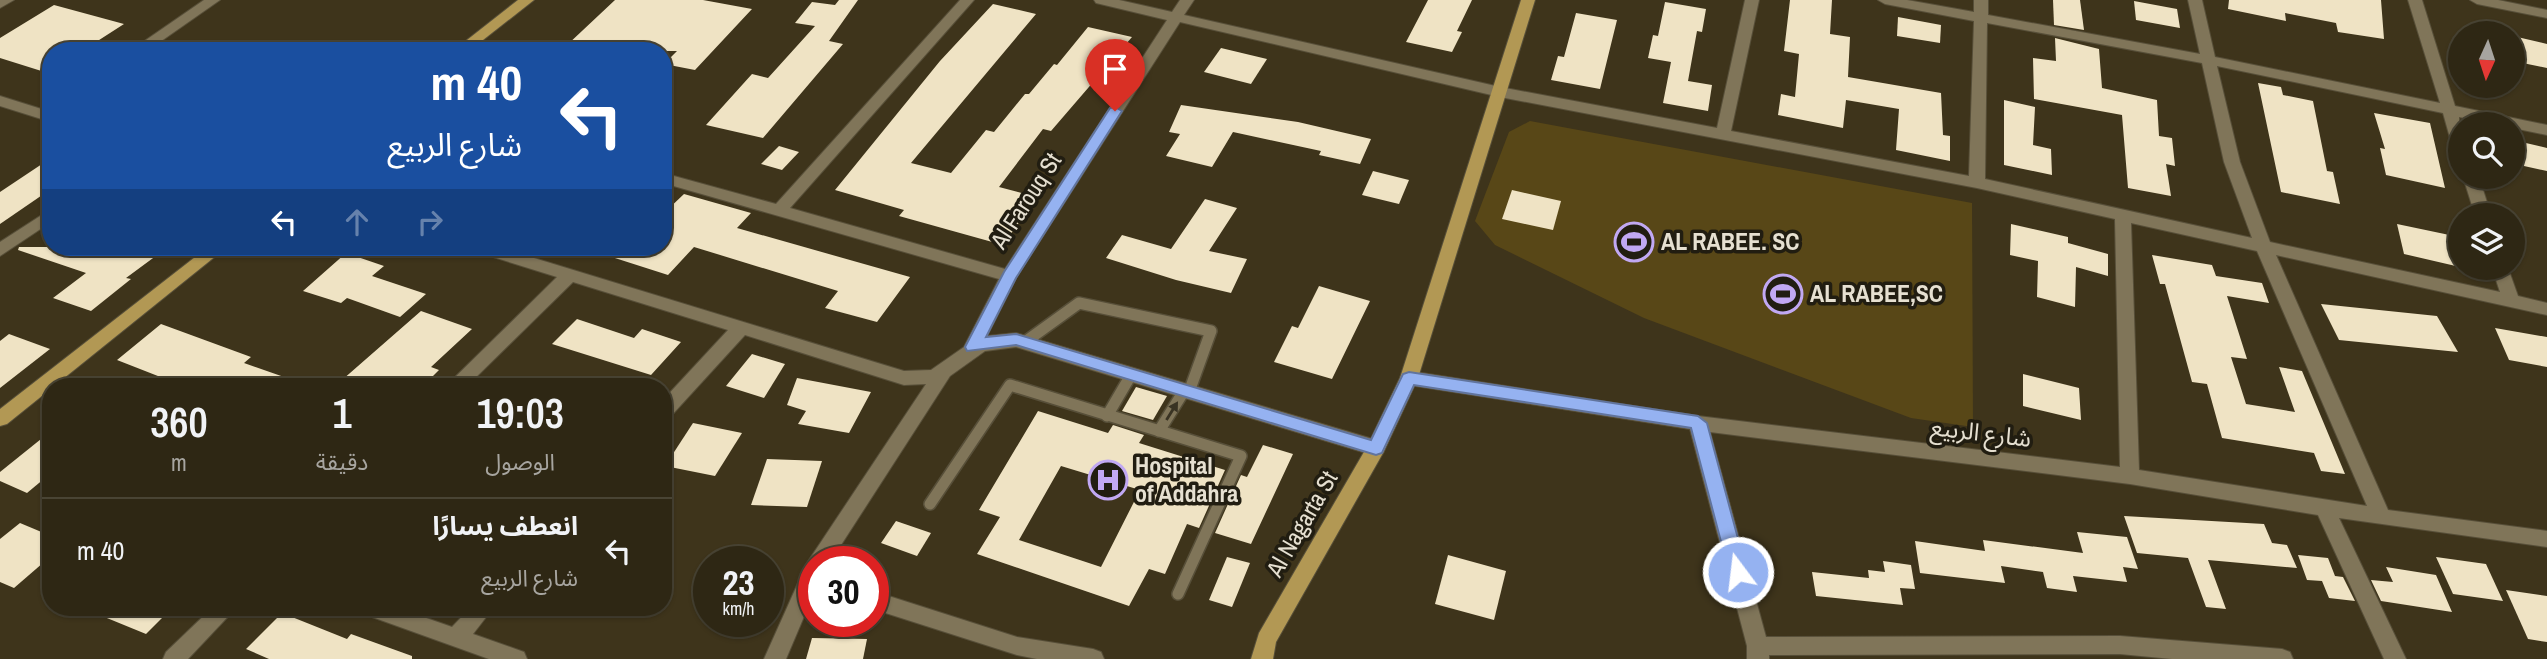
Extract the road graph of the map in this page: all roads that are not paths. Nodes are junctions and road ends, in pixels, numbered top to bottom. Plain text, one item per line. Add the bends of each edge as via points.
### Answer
1 (7, 0) edge
2 (213, 0) edge
3 (527, 0) edge
4 (967, 0) edge
5 (1101, 0) edge
6 (1187, 0) edge
7 (1528, 0) edge
8 (1752, 0) edge
9 (1885, 0) edge
10 (1981, 0) edge
11 (2195, 0) edge
12 (2415, 0) edge
13 (2477, 0) edge
14 (0, 4) edge
15 (2547, 13) edge
16 (1176, 17) junction
17 (1980, 18) junction
18 (150, 42) edge
19 (472, 42) edge
20 (2208, 60) junction
21 (1500, 92) junction
22 (0, 101) edge
23 (2449, 110) junction
24 (42, 112) edge
25 (2547, 130) edge
26 (1723, 135) junction
27 (672, 181) edge
28 (1977, 183) junction
29 (778, 212) junction
30 (2123, 215) junction
31 (42, 220) edge
32 (2263, 246) junction
33 (0, 250) edge
34 (208, 256) edge
35 (509, 256) edge
36 (570, 275) junction
37 (1009, 276) junction
38 (2504, 280) edge
39 (2511, 301) junction
40 (2547, 309) edge
41 (741, 328) junction
42 (1025, 342) junction
43 (973, 347) junction
44 (945, 370) junction
45 (1131, 374) junction
46 (58, 378) edge
47 (463, 378) edge
48 (1409, 378) junction
49 (42, 390) edge
50 (1187, 392) junction
51 (672, 402) edge
52 (1107, 416) junction
53 (0, 419) edge
54 (1698, 423) junction
55 (1159, 431) junction
56 (1376, 448) junction
57 (2130, 476) junction
58 (930, 504) dead end
59 (2324, 507) junction
60 (2381, 517) junction
61 (2547, 539) edge
62 (830, 546) edge
63 (1178, 594) dead end
64 (798, 606) edge
65 (889, 606) edge
66 (218, 616) edge
67 (395, 616) edge
68 (476, 616) edge
69 (457, 637) junction
70 (1758, 652) edge
71 (2122, 652) edge
72 (1017, 653) edge
73 (174, 659) edge
74 (516, 659) edge
75 (775, 659) edge
76 (1093, 659) edge
77 (1262, 659) edge
78 (2282, 659) edge
79 (2395, 659) edge

1 - 14 street
2 - 18 street
3 - 19 main road
4 - 29 street
5 - 16 street
6 - 16 street, Al Farouq St
7 - 21 main road, Al Nagarta St
8 - 26 street
9 - 17 street
10 - 17 street
11 - 20 street
12 - 23 street
13 - 15 street
16 - 21 street
16 - 37 street, Al Farouq St
17 - 20 street
17 - 28 street
20 - 23 street
20 - 32 street via 2232,162
21 - 26 street
21 - 48 main road, Al Nagarta St
22 - 24 street
23 - 25 street
26 - 28 street
27 - 29 street
28 - 30 street
29 - 37 street
30 - 32 street
30 - 57 street
31 - 33 street
32 - 39 street
32 - 60 street
34 - 46 main road
35 - 36 street
36 - 41 street
36 - 47 street
37 - 43 street, Al Farouq St
38 - 39 street
39 - 40 street
41 - 44 street via 904,378 934,376
41 - 51 street
42 - 43 street via 999,339
42 - 45 street
42 - 50 lane via 1079,303 1210,331
43 - 44 street
44 - 62 street
45 - 50 street
45 - 52 lane
48 - 54 street, شارع الربيع
48 - 56 main road, Al Nagarta St
49 - 53 main road
55 -> 50 lane
50 - 56 street
52 - 55 lane
52 - 58 lane via 1010,385
54 - 57 street, شارع الربيع
54 - 70 street
55 - 63 lane via 1241,456
56 - 77 main road, Al Nagarta St via 1266,640
57 - 59 street, شارع الربيع
59 - 60 street, شارع الربيع
59 - 79 street
60 - 61 street, شارع الربيع
64 - 75 street
65 - 72 street
66 - 73 street
67 - 69 street
68 - 69 street
69 - 74 street
70 - 71 street
71 - 78 street
72 - 76 street

